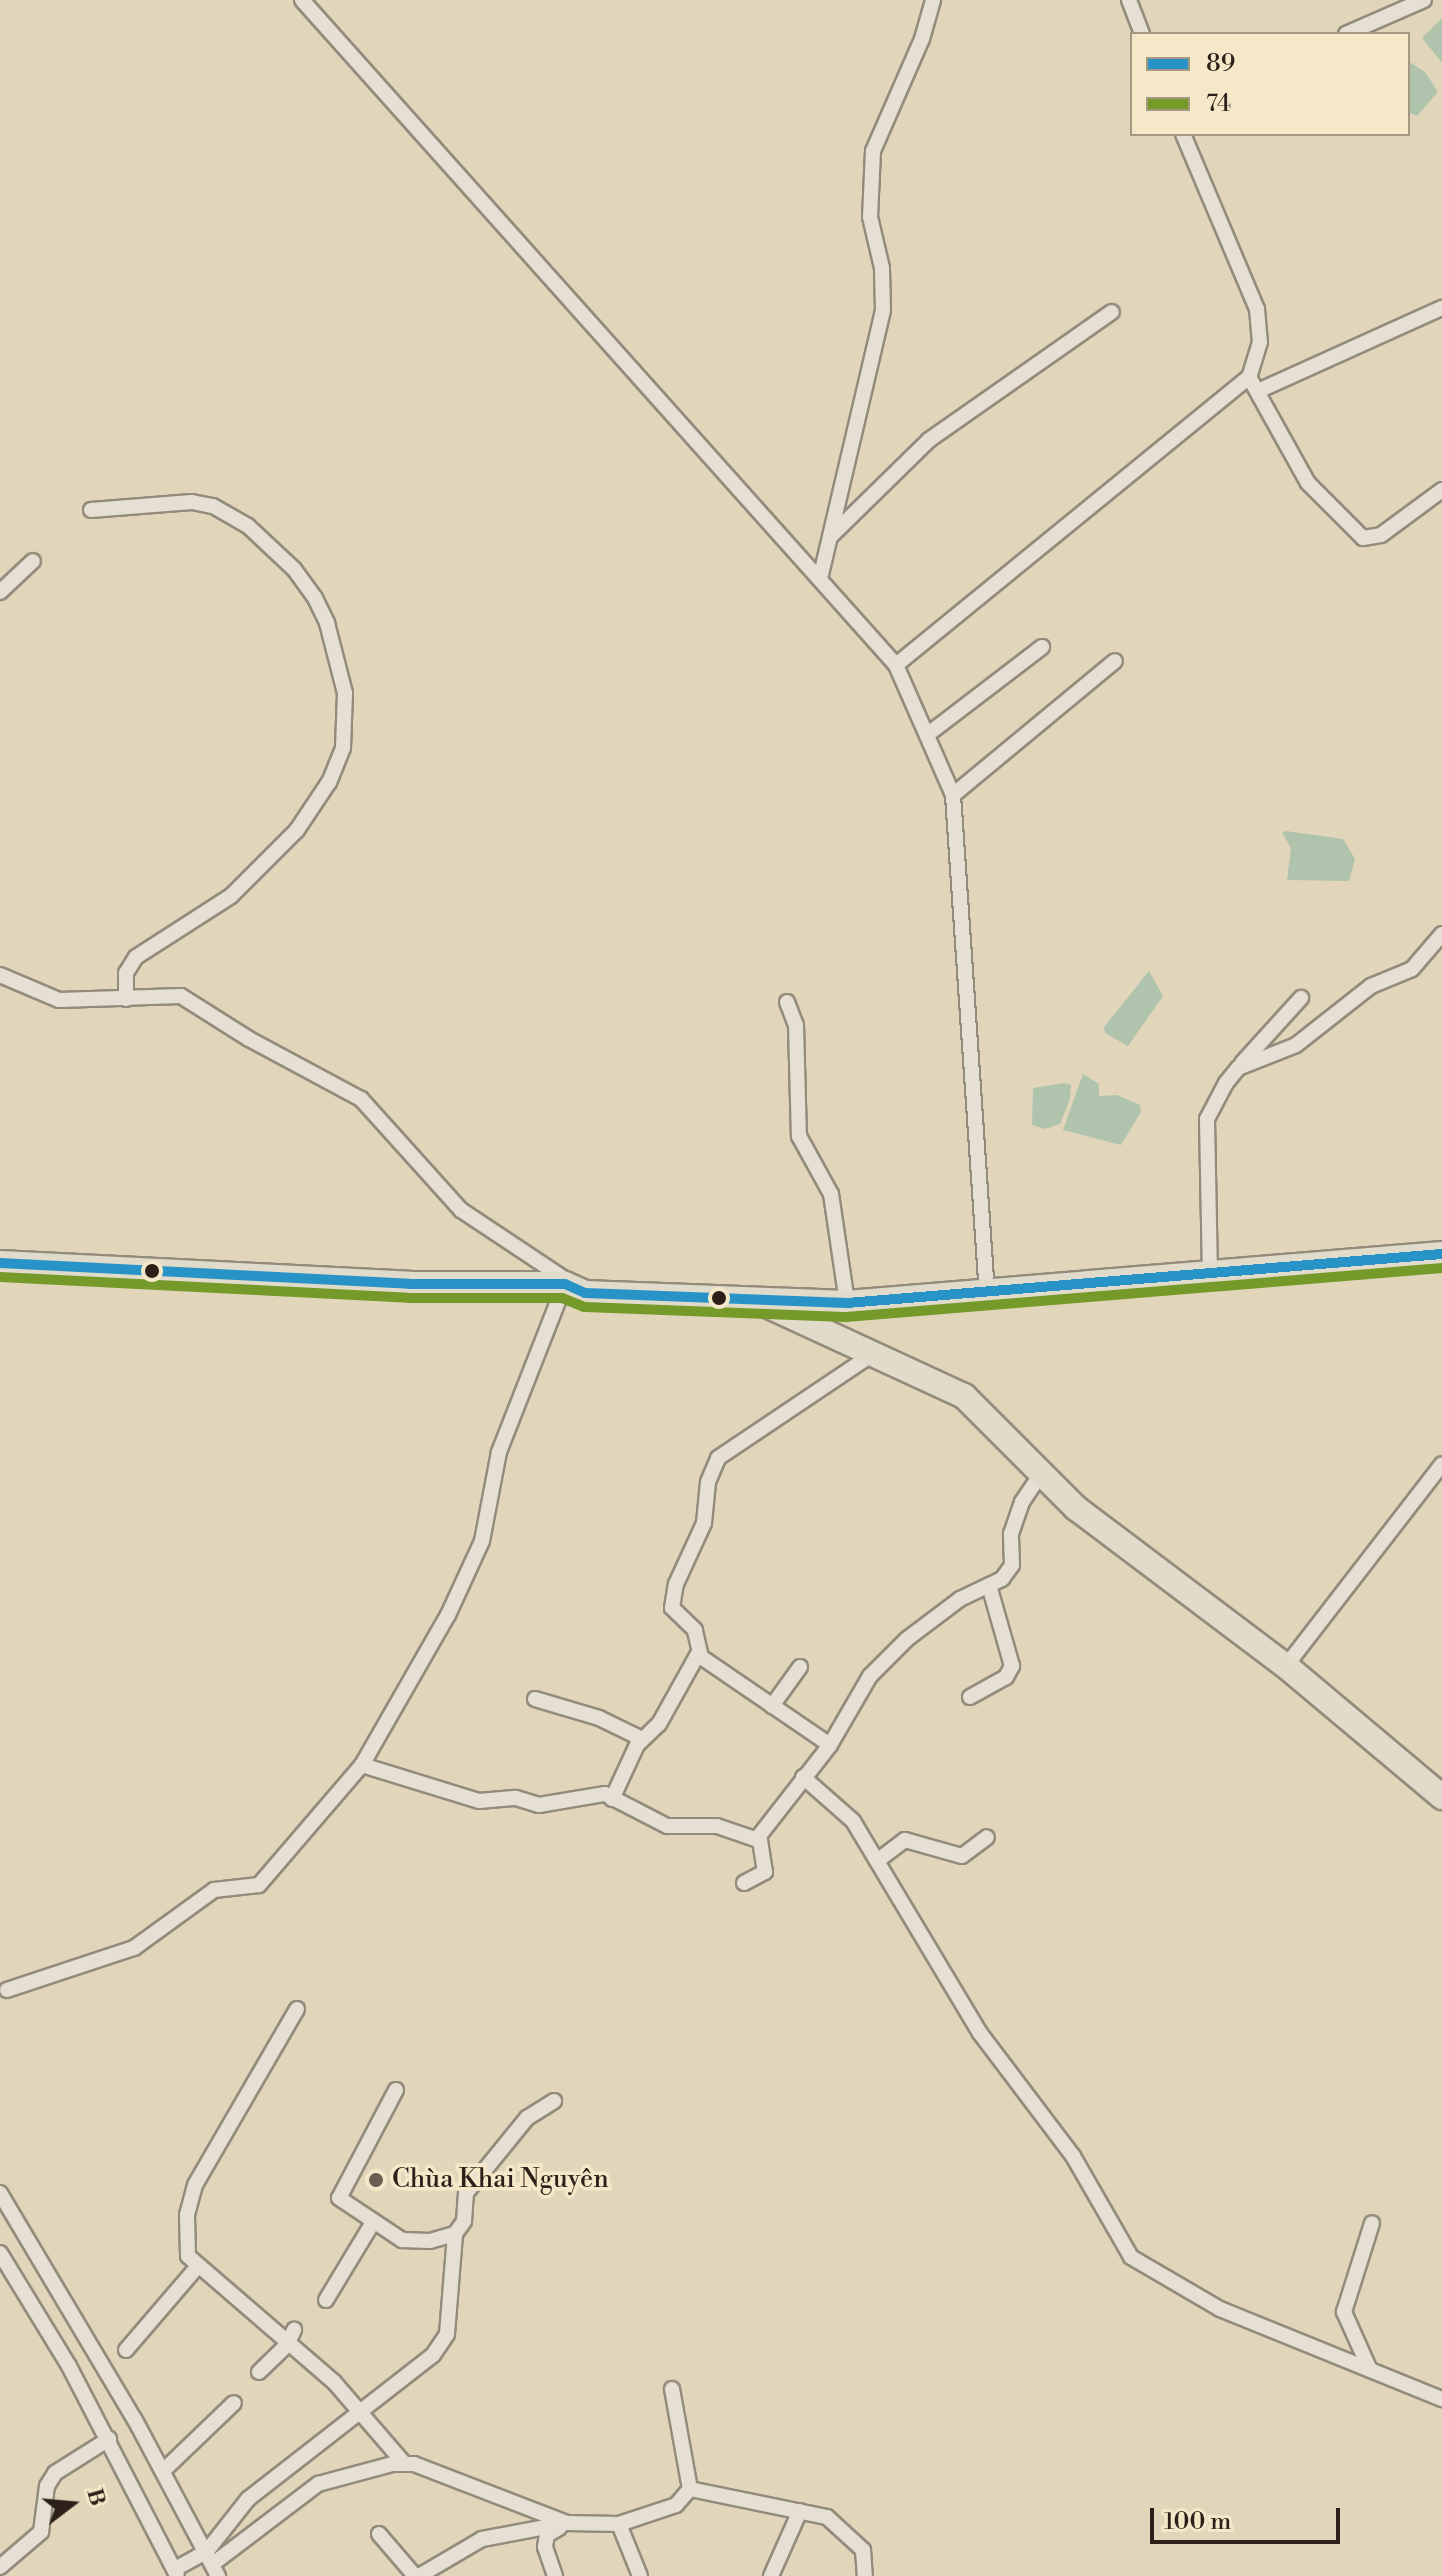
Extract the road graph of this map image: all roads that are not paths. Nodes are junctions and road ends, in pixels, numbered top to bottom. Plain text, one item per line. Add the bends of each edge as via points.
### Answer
1 (302, 0) edge
2 (933, 0) edge
3 (1129, 0) edge
4 (1424, 0) edge
5 (1141, 32) edge
6 (1351, 32) edge
7 (1184, 136) edge
8 (1442, 308) edge
9 (1112, 312) dead end
10 (1249, 377) junction
11 (1258, 391) junction
12 (1442, 490) edge
13 (91, 510) dead end
14 (830, 537) junction
15 (33, 561) dead end
16 (820, 579) junction
17 (0, 592) edge
18 (1042, 647) dead end
19 (1115, 661) dead end
20 (896, 665) junction
21 (927, 735) junction
22 (953, 795) junction
23 (1442, 934) edge
24 (0, 975) edge
25 (1301, 998) dead end
26 (126, 999) junction
27 (787, 1002) dead end
28 (1238, 1068) junction
29 (1442, 1254) edge
30 (0, 1263) edge
31 (1210, 1276) junction
32 (575, 1288) junction
33 (987, 1294) junction
34 (758, 1301) junction
35 (847, 1303) junction
36 (873, 1354) junction
37 (1442, 1464) edge
38 (1041, 1474) junction
39 (989, 1585) junction
40 (699, 1652) junction
41 (1286, 1666) junction
42 (800, 1667) dead end
43 (970, 1697) dead end
44 (535, 1699) dead end
45 (772, 1706) junction
46 (642, 1739) junction
47 (830, 1745) junction
48 (362, 1765) junction
49 (803, 1777) junction
50 (1442, 1797) edge
51 (612, 1799) junction
52 (987, 1837) dead end
53 (758, 1840) junction
54 (877, 1861) junction
55 (744, 1883) dead end
56 (7, 1990) dead end
57 (297, 2009) dead end
58 (396, 2090) dead end
59 (554, 2101) dead end
60 (0, 2193) edge
61 (373, 2222) junction
62 (1372, 2223) dead end
63 (455, 2234) junction
64 (0, 2253) edge
65 (198, 2266) junction
66 (326, 2300) dead end
67 (294, 2330) dead end
68 (287, 2345) junction
69 (126, 2350) dead end
70 (1370, 2370) junction
71 (259, 2372) dead end
72 (672, 2389) dead end
73 (1442, 2399) edge
74 (234, 2403) dead end
75 (357, 2410) junction
76 (109, 2439) junction
77 (404, 2463) junction
78 (163, 2471) junction
79 (690, 2489) junction
80 (800, 2511) junction
81 (567, 2523) junction
82 (619, 2524) junction
83 (379, 2534) dead end
84 (213, 2563) edge
85 (0, 2567) edge
86 (176, 2573) edge
87 (417, 2576) edge
88 (555, 2576) edge
89 (640, 2576) edge
90 (771, 2576) edge
91 (865, 2576) edge

1 - 16 street
2 - 14 street via 873,151 870,217 882,268 883,310
3 - 5 street
4 - 6 street
7 - 10 street via 1257,309 1260,342
8 - 11 street
9 - 14 street via 929,440
10 - 11 street
10 - 20 street
11 - 12 street via 1308,483 1363,538 1381,535
13 - 26 street via 192,502 213,506 248,526 294,569 315,598 345,693 343,748 329,782 297,830 231,896 136,957 126,973
14 - 16 street
15 - 17 street
16 - 20 street
18 - 21 street
19 - 22 street
20 - 21 street
21 - 22 street
22 - 33 street
23 - 28 street via 1417,965 1371,986 1296,1045
24 - 26 street via 59,1000
25 - 28 street
26 - 32 street via 181,996 361,1099 461,1210
27 - 35 street via 796,1025 799,1136 831,1194
28 - 31 street via 1207,1119
29 - 31 main road
30 - 32 main road
31 - 33 main road
32 - 34 main road
32 - 48 street via 499,1452 482,1541 448,1615
33 - 35 main road
34 - 35 main road
34 - 36 main road
36 - 38 main road via 964,1396
36 - 40 street via 718,1458 708,1482 704,1523 676,1584 672,1608 695,1630
37 - 41 street
38 - 39 street via 1022,1502 1011,1534 1012,1565 1002,1579
38 - 41 main road via 1076,1508
39 - 43 street via 1012,1666 1006,1677
39 - 47 street via 960,1599 918,1631 870,1676
40 - 45 street
40 - 46 street via 659,1724
41 - 50 main road
42 - 45 street
44 - 46 street via 599,1718
45 - 47 street
46 - 51 street
47 - 49 street
48 - 51 street via 479,1801 516,1798 539,1805 587,1794
48 - 56 street via 259,1885 214,1890 134,1948
49 - 53 street
49 - 54 street via 853,1821
51 - 53 street via 667,1826 717,1826
52 - 54 street via 962,1856 905,1840
53 - 55 street via 767,1869
54 - 70 street via 980,2033 1073,2156 1131,2257 1220,2309
57 - 65 street via 195,2185 184,2241
58 - 61 street via 339,2198
59 - 63 street via 527,2118 476,2175 466,2193 464,2221
60 - 78 street
61 - 63 street via 402,2240 430,2241
61 - 66 street
62 - 70 street via 1344,2312
63 - 75 street via 447,2334 433,2355
64 - 76 street
65 - 68 street
65 - 69 street
67 - 68 street
68 - 71 street
68 - 75 street via 334,2382
70 - 73 street
72 - 79 street
74 - 78 street
75 - 77 street
75 - 84 street via 248,2499
76 - 85 street via 55,2473 47,2486 41,2532
76 - 86 street
77 - 81 street
77 - 84 street via 341,2474 318,2484
78 - 84 street
79 - 80 street
79 - 82 street via 676,2505
80 - 90 street
80 - 91 street via 827,2517 853,2539 864,2553
81 - 82 street
81 - 87 street via 482,2539
81 - 88 street via 547,2535 547,2556
82 - 89 street
83 - 87 street
84 - 86 street

